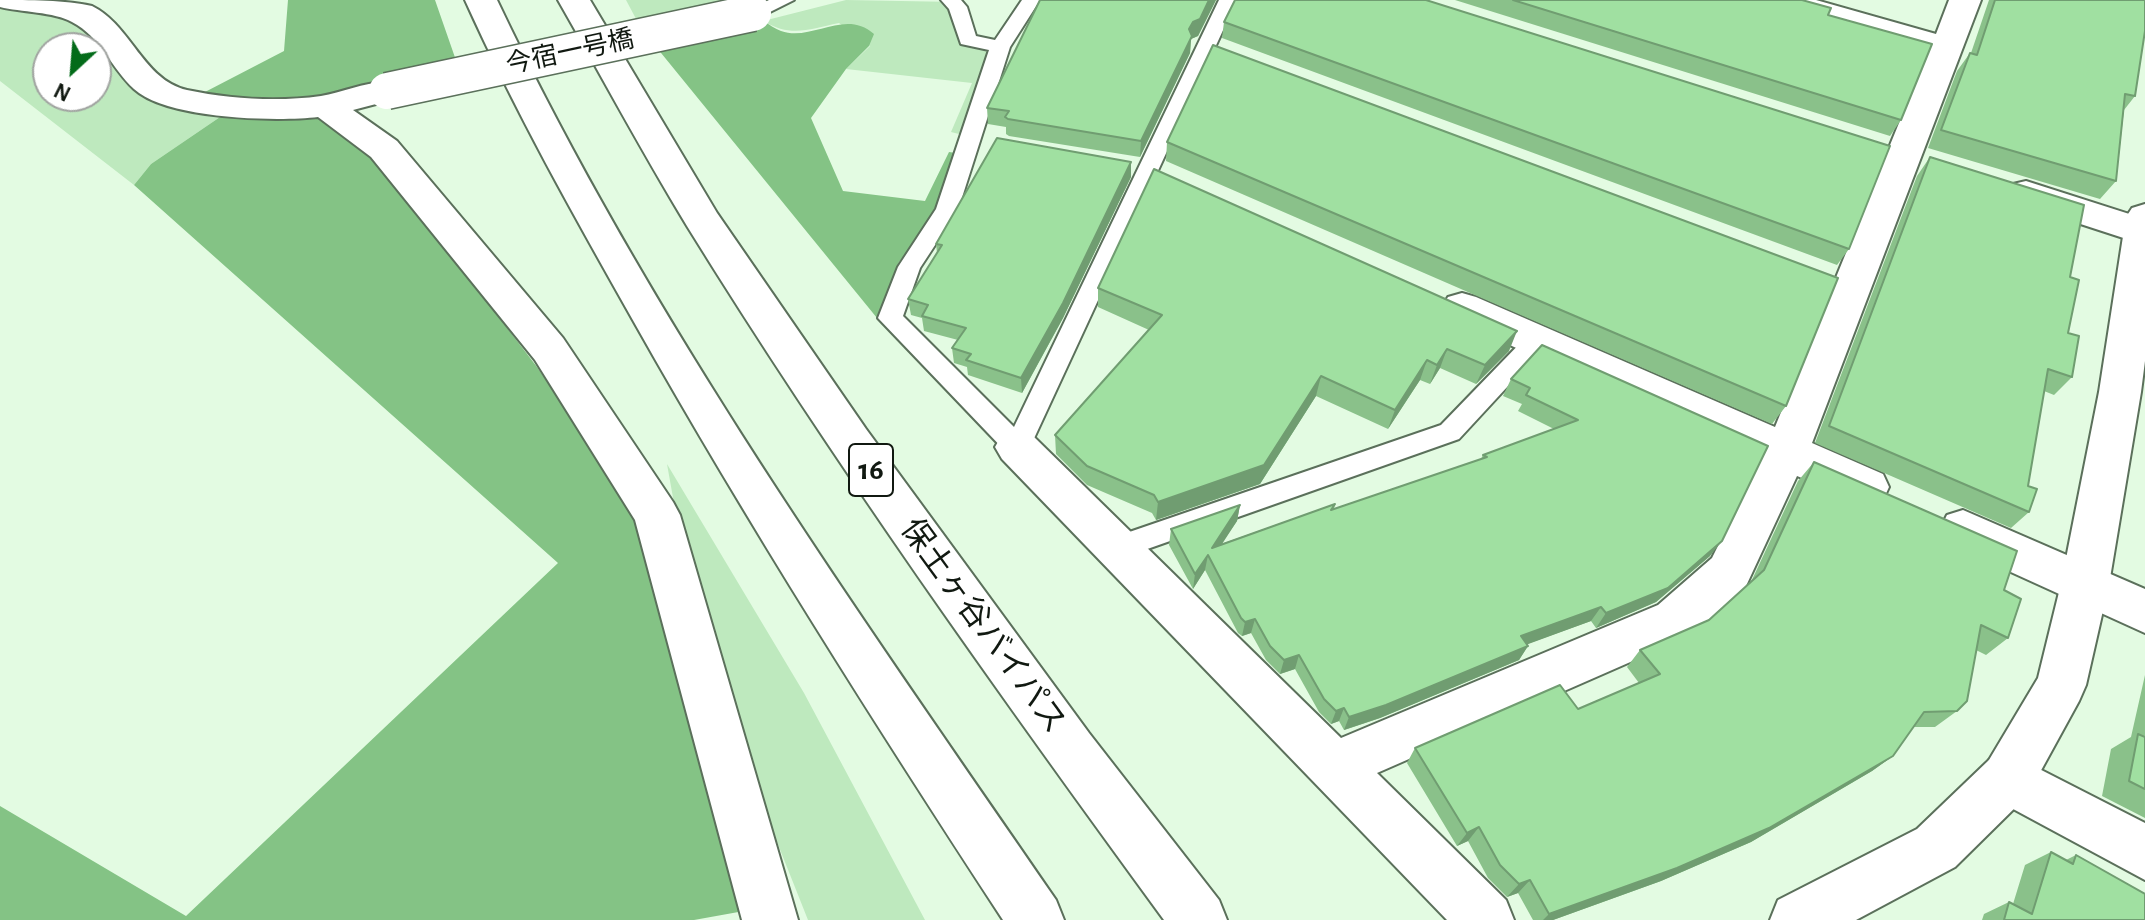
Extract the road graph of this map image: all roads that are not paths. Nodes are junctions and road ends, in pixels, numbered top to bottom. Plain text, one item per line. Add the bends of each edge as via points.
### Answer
1 (9, 0) edge
2 (481, 0) edge
3 (574, 0) edge
4 (785, 0) edge
5 (950, 0) edge
6 (1031, 0) edge
7 (1228, 0) edge
8 (1781, 0) edge
9 (1965, 0) edge
10 (753, 13) joint
11 (1000, 47) junction
12 (1946, 47) junction
13 (325, 106) junction
14 (1993, 183) edge
15 (2144, 227) edge
16 (1422, 290) edge
17 (1537, 340) junction
18 (2132, 397) edge
19 (1017, 447) junction
20 (1787, 451) junction
21 (1119, 547) junction
22 (2085, 584) junction
23 (2145, 612) edge
24 (1333, 767) junction
25 (2008, 778) junction
26 (2145, 853) edge
27 (770, 920) edge
28 (1036, 920) edge
29 (1199, 920) edge
30 (1486, 920) edge
31 (1798, 920) edge

1 - 13 main road, 今宿一号橋 via 81,13 112,38 146,83 176,99 282,111
2 - 28 main road via 515,76 710,420
3 - 29 main road, 保土ヶ谷バイパス / 16 via 703,221 851,441
4 - 10 lane
5 - 11 lane via 958,7 968,40
6 - 11 lane
7 - 19 lane via 1221,53 1153,173
8 - 12 main road
9 - 12 main road
10 - 13 main road, 今宿一号橋, bridge
11 - 19 lane via 980,140 947,210 909,267 890,318
12 - 20 main road via 1903,154 1834,282
13 - 27 main road via 384,149 549,349 657,515
14 - 15 main road
15 - 18 main road
16 - 17 main road
17 - 20 main road
17 - 21 lane via 1450,432
18 - 22 main road
19 - 21 main road
20 - 22 main road
20 - 24 main road via 1729,572 1675,620
21 - 24 main road
22 - 23 main road
22 - 25 main road via 2061,685
24 - 30 main road
25 - 26 main road
25 - 31 main road via 1936,848

